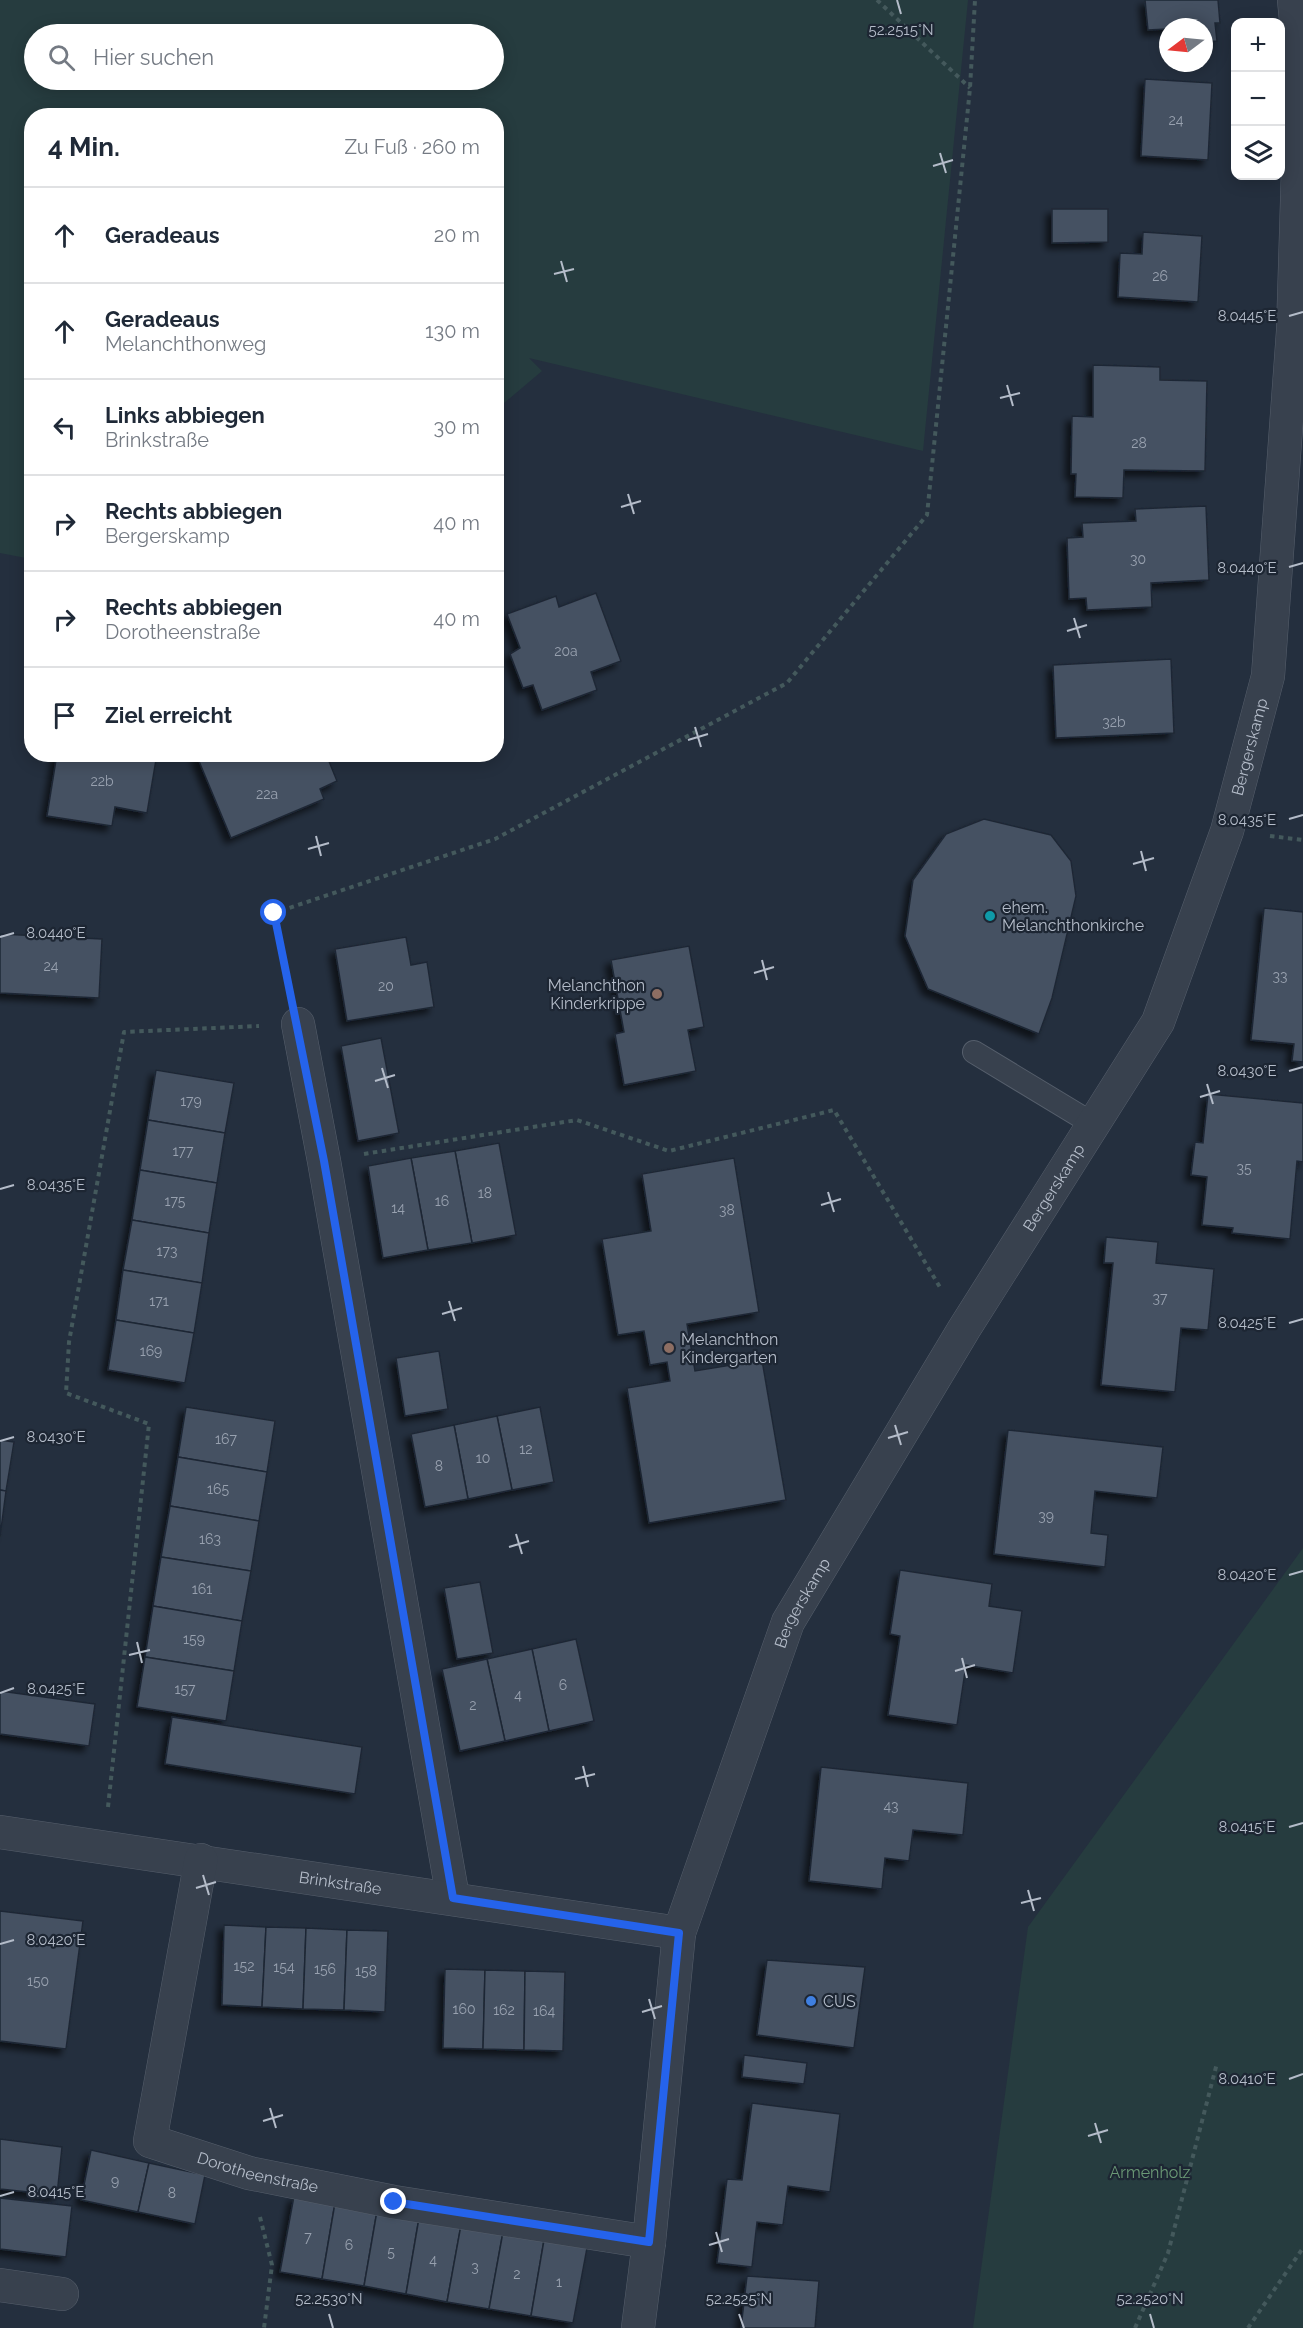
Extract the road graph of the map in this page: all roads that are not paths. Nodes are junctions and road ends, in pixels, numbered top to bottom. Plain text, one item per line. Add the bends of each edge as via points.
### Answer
1 (1294, 0) edge
2 (1298, 331) edge
3 (298, 1024) road end
4 (974, 1052) dead end
5 (1093, 1124) junction
6 (0, 1832) edge
7 (201, 1860) junction
8 (453, 1898) junction
9 (679, 1933) junction
10 (649, 2242) junction
11 (0, 2285) edge
12 (62, 2294) dead end
13 (638, 2328) edge

1 - 2 street, Bergerskamp via 1301,71
2 - 5 street, Bergerskamp via 1268,676 1227,831 1158,1022
3 - 8 street
4 - 5 lane
5 - 9 street, Bergerskamp via 788,1622
6 - 7 street, Brinkstraße
7 - 8 street, Brinkstraße
7 - 10 street, Dorotheenstraße via 150,2141 249,2173 394,2202
8 - 9 street, Brinkstraße
9 - 10 street, Bergerskamp
10 - 13 street, Bergerskamp
11 - 12 street

